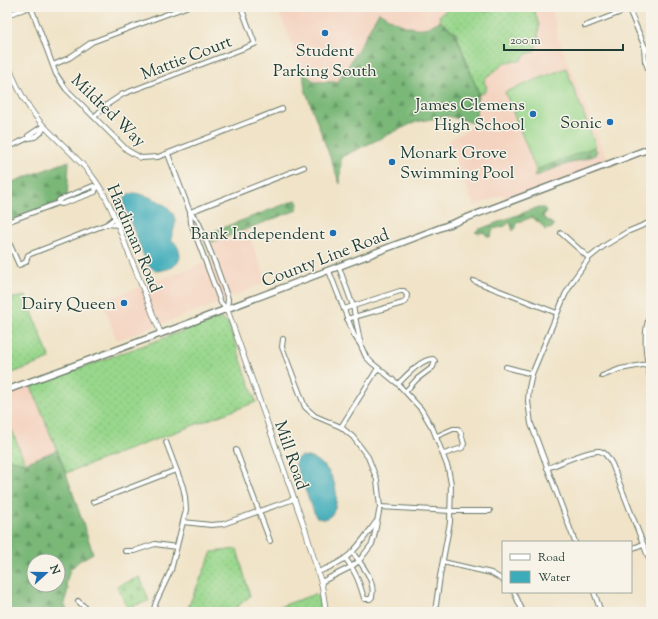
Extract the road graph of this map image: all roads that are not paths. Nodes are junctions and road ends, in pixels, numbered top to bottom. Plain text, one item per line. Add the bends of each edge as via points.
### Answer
1 (30, 7) edge
2 (186, 7) edge
3 (241, 7) edge
4 (628, 8) edge
5 (7, 15) edge
6 (585, 26) dead end
7 (644, 46) junction
8 (651, 56) edge
9 (7, 62) edge
10 (53, 65) junction
11 (651, 74) edge
12 (282, 109) dead end
13 (94, 117) junction
14 (44, 127) junction
15 (7, 148) edge
16 (651, 148) edge
17 (168, 154) junction
18 (304, 167) dead end
19 (98, 188) junction
20 (190, 212) junction
21 (115, 218) junction
22 (7, 222) edge
23 (651, 222) edge
24 (108, 224) junction
25 (118, 225) junction
26 (561, 234) dead end
27 (7, 238) edge
28 (589, 258) junction
29 (339, 267) junction
30 (329, 271) junction
31 (474, 280) dead end
32 (353, 306) junction
33 (227, 309) junction
34 (344, 309) junction
35 (651, 312) edge
36 (557, 313) junction
37 (356, 316) junction
38 (347, 319) junction
39 (161, 334) junction
40 (283, 339) dead end
41 (361, 346) junction
42 (648, 364) junction
43 (506, 367) dead end
44 (378, 368) junction
45 (532, 374) junction
46 (602, 376) dead end
47 (651, 383) edge
48 (398, 384) junction
49 (7, 390) edge
50 (406, 391) junction
51 (341, 426) junction
52 (437, 436) junction
53 (166, 442) dead end
54 (236, 450) dead end
55 (444, 454) junction
56 (547, 468) junction
57 (176, 470) junction
58 (294, 499) junction
59 (93, 502) dead end
60 (380, 507) junction
61 (451, 511) junction
62 (490, 511) dead end
63 (259, 512) junction
64 (377, 520) junction
65 (183, 522) junction
66 (270, 541) dead end
67 (575, 541) edge
68 (643, 544) junction
69 (176, 547) junction
70 (632, 549) edge
71 (125, 551) dead end
72 (353, 553) junction
73 (346, 559) junction
74 (359, 561) junction
75 (443, 562) junction
76 (651, 564) edge
77 (351, 567) junction
78 (318, 572) junction
79 (502, 579) edge
80 (321, 582) junction
81 (514, 593) edge
82 (594, 593) edge
83 (78, 601) dead end
84 (90, 612) edge
85 (153, 612) edge
86 (326, 612) edge
87 (435, 612) edge
88 (523, 612) edge
89 (601, 612) edge

1 - 5 street
1 - 10 street, Mildred Way
2 - 10 street via 92,42 69,58
3 - 13 street, Mattie Court via 255,44 123,94
4 - 6 street
4 - 7 street
7 - 8 street
7 - 11 street via 645,61
9 - 14 street, Hardiman Road via 20,93
10 - 13 street, Mildred Way via 66,89
12 - 17 street, Mildred Way
13 - 17 street, Mildred Way via 134,155 150,158
14 - 15 street via 42,132 32,139 28,138
14 - 19 street, Hardiman Road via 87,170
16 - 29 main road, County Line Road
17 - 20 street
18 - 20 street
19 - 21 street, Hardiman Road via 105,196
19 - 22 street via 93,186 59,200 58,203
20 - 33 street via 191,223 221,303
20 - 33 street via 198,220 215,263 228,300
21 - 24 street
21 - 25 street, Hardiman Road
23 - 28 street via 627,232
24 - 25 street
24 - 27 street via 28,255 26,262 19,265
25 - 39 street, Hardiman Road
26 - 28 street
28 - 36 street via 574,279
29 - 30 main road, County Line Road
29 - 32 street
30 - 33 main road, County Line Road
30 - 34 street
31 - 36 street
32 - 34 street
32 - 37 street
32 - 37 street via 400,291 407,295 403,303
33 - 39 main road, County Line Road
33 - 58 street, Mill Road
34 - 38 street
35 - 42 street via 646,334
36 - 45 street
37 - 38 street
37 - 41 street
38 - 41 street
39 - 49 main road, County Line Road
40 - 51 street via 282,347 305,407 315,416
41 - 44 street via 366,357
42 - 46 street via 620,369
42 - 47 street
43 - 45 street
44 - 48 street
44 - 51 street
45 - 56 street via 528,413
48 - 50 street
48 - 50 street via 429,359 435,361 434,367
50 - 52 street via 421,409
51 - 60 street via 353,437 371,462 377,480
52 - 55 street
52 - 55 street via 453,429 458,429 461,434 464,444 462,448
53 - 57 street
54 - 63 street
55 - 61 street via 451,484
56 - 67 street
56 - 68 street via 589,452 600,451 608,456
57 - 59 street
57 - 65 street via 185,497 186,510
58 - 63 street
58 - 78 street, Mill Road
60 - 61 street
60 - 64 street
61 - 62 street
61 - 75 street
63 - 65 street via 223,524
63 - 66 street
64 - 72 street
64 - 74 street via 372,544
65 - 69 street
68 - 70 street
68 - 76 street
69 - 71 street via 155,544 134,551
69 - 85 street via 172,570
72 - 73 street
72 - 74 street
73 - 77 street
73 - 78 street
74 - 77 street
74 - 77 street via 371,582 373,595 370,599 364,598 360,582
75 - 79 street via 491,573
75 - 87 street
77 - 80 street
78 - 80 street, Mill Road
80 - 86 street, Mill Road
81 - 88 street
82 - 89 street
83 - 84 street

